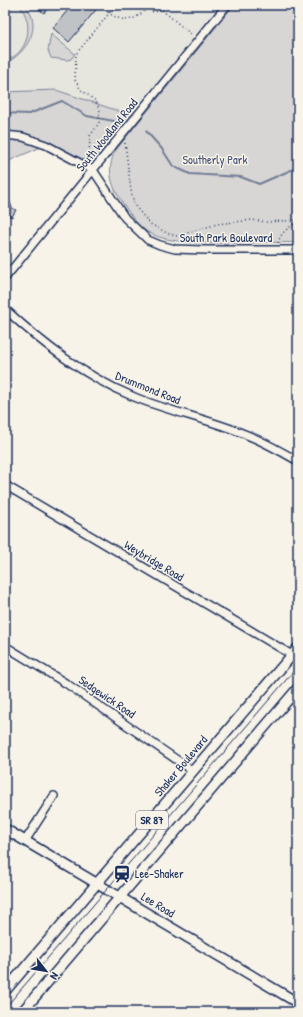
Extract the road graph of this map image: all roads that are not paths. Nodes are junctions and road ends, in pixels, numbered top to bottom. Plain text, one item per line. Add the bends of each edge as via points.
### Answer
1 (227, 5) edge
2 (5, 135) edge
3 (93, 170) junction
4 (298, 250) edge
5 (5, 278) edge
6 (5, 309) edge
7 (298, 461) edge
8 (5, 485) edge
9 (5, 646) edge
10 (298, 648) edge
11 (292, 655) junction
12 (298, 688) edge
13 (193, 771) junction
14 (54, 796) dead end
15 (5, 829) edge
16 (25, 841) junction
17 (97, 884) junction
18 (120, 896) junction
19 (5, 991) edge
20 (298, 1003) edge
21 (22, 1012) edge

1 - 3 street, South Woodland Road
2 - 3 street via 23,137 46,145
3 - 4 street, South Park Boulevard via 125,218 148,240 160,245 175,249
3 - 5 street, South Woodland Road
6 - 7 street, Drummond Road via 42,342 84,371 124,392 167,409 246,434
8 - 11 street, Weybridge Road
9 - 13 street, Sedgewick Road via 73,688
10 - 11 main road, Shaker Boulevard / SR 87
11 - 13 main road, Shaker Boulevard / SR 87
12 - 18 main road, SR 87
13 - 17 main road, Shaker Boulevard / SR 87
14 - 16 street
15 - 16 main road, Lee Road
16 - 17 main road, Lee Road
17 - 18 main road, Lee Road
17 - 19 main road, Shaker Boulevard / SR 87
18 - 20 main road, Lee Road
18 - 21 main road, SR 87

